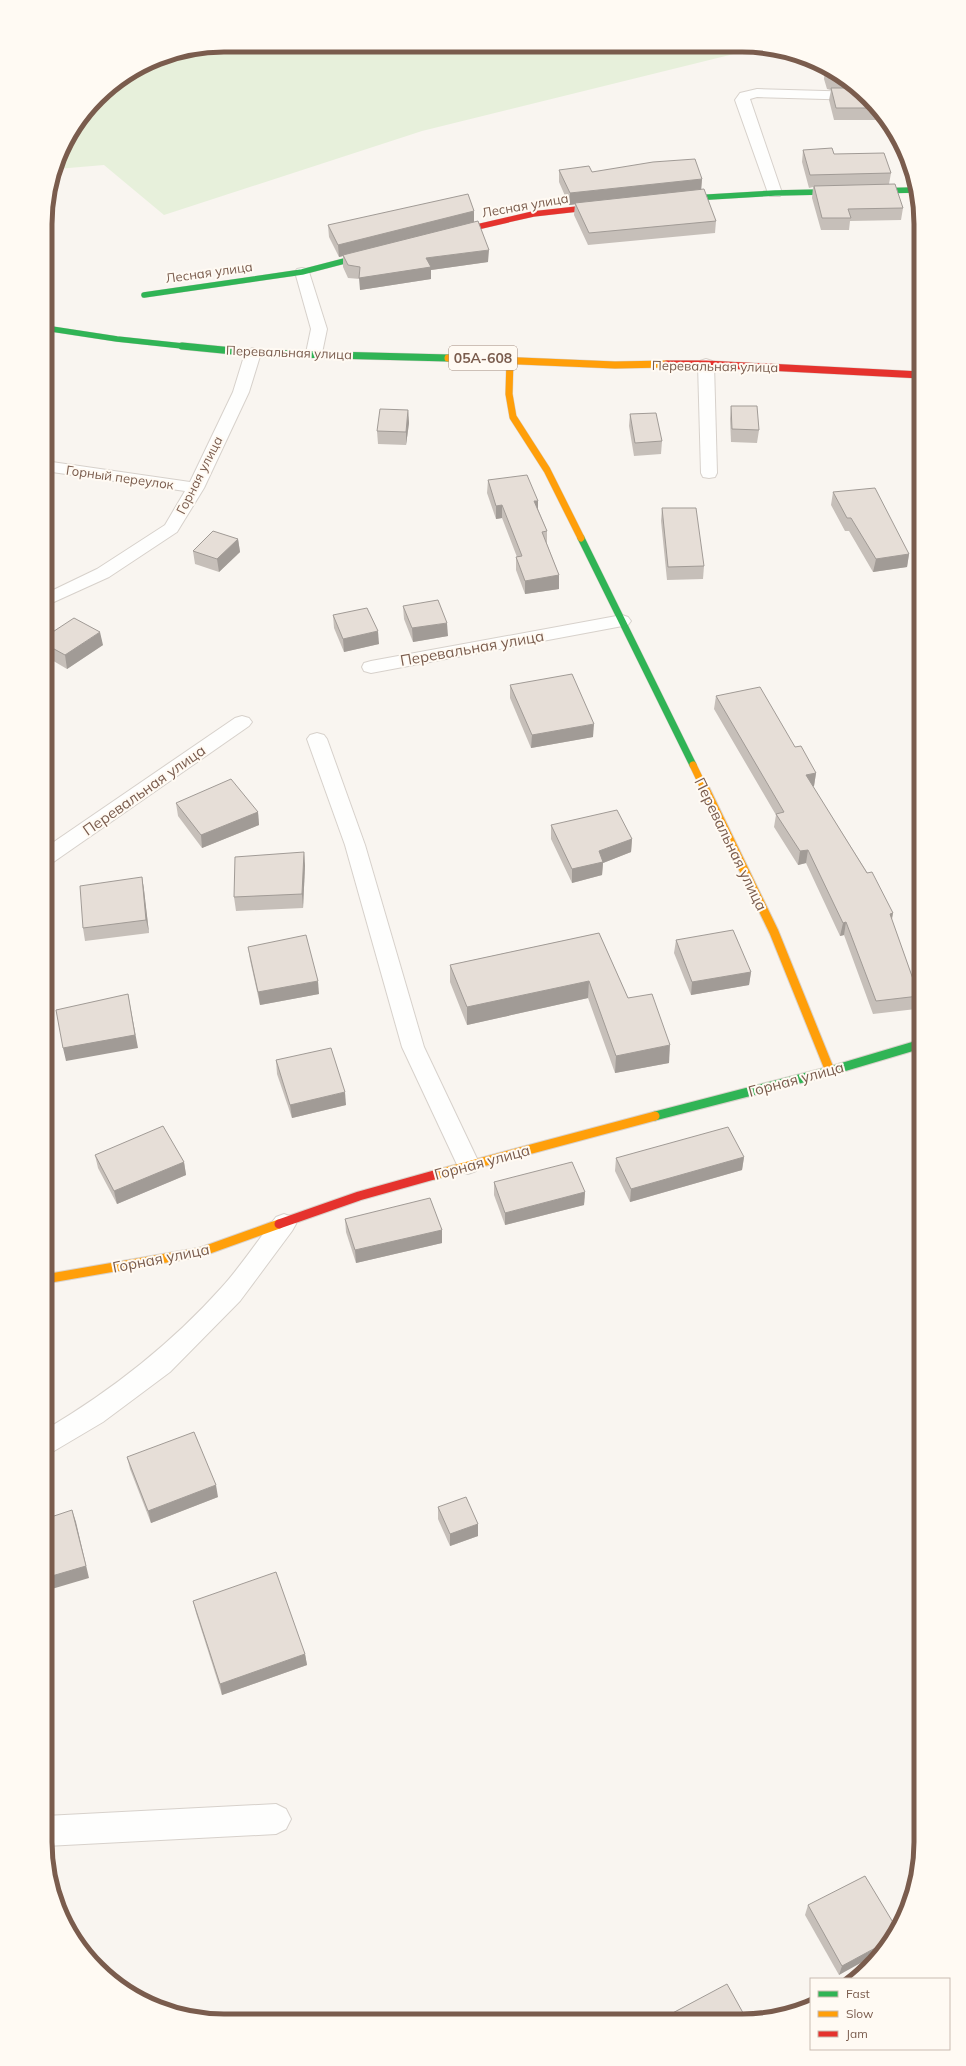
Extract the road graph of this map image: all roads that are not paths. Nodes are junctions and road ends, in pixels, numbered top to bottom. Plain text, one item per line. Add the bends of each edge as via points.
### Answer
1 (856, 96) edge
2 (911, 190) edge
3 (775, 192) junction
4 (665, 200) edge
5 (611, 205) edge
6 (441, 236) edge
7 (382, 251) edge
8 (302, 272) junction
9 (144, 294) dead end
10 (52, 329) edge
11 (253, 353) junction
12 (314, 353) junction
13 (510, 359) junction
14 (706, 364) junction
15 (914, 375) edge
16 (52, 467) edge
17 (709, 473) dead end
18 (196, 488) junction
19 (52, 598) edge
20 (622, 621) junction
21 (371, 667) dead end
22 (242, 722) dead end
23 (318, 739) dead end
24 (52, 853) edge
25 (914, 1046) edge
26 (830, 1071) junction
27 (468, 1165) junction
28 (284, 1224) junction
29 (52, 1277) edge
30 (52, 1439) edge
31 (276, 1819) dead end
32 (52, 1832) edge

1 - 3 street via 757,93 745,96 742,100
2 - 3 main road
3 - 4 main road
5 - 6 main road, Лесная улица via 533,214
7 - 8 main road, Лесная улица
8 - 9 main road, Лесная улица
8 - 12 street via 319,329
10 - 11 main road, Перевальная улица / 05А-608 via 117,339
11 - 12 main road, Перевальная улица / 05А-608
11 - 18 street, Горная улица via 241,392
12 - 13 main road, Перевальная улица / 05А-608
13 - 14 main road, Перевальная улица / 05А-608 via 615,365
13 - 20 main road, Перевальная улица via 509,394 513,417 546,470
14 - 15 main road, Перевальная улица / 05А-608
14 - 17 street
16 - 18 street, Горный переулок
18 - 19 street, Горная улица via 171,528 104,573
20 - 21 street, Перевальная улица
20 - 26 main road, Перевальная улица via 774,932
22 - 24 street, Перевальная улица
23 - 27 street via 355,845 413,1047
25 - 26 main road, Горная улица
26 - 27 main road, Горная улица
27 - 28 main road, Горная улица via 359,1196
28 - 29 main road, Горная улица via 201,1252
28 - 30 street via 230,1294 161,1364 94,1414
31 - 32 street

